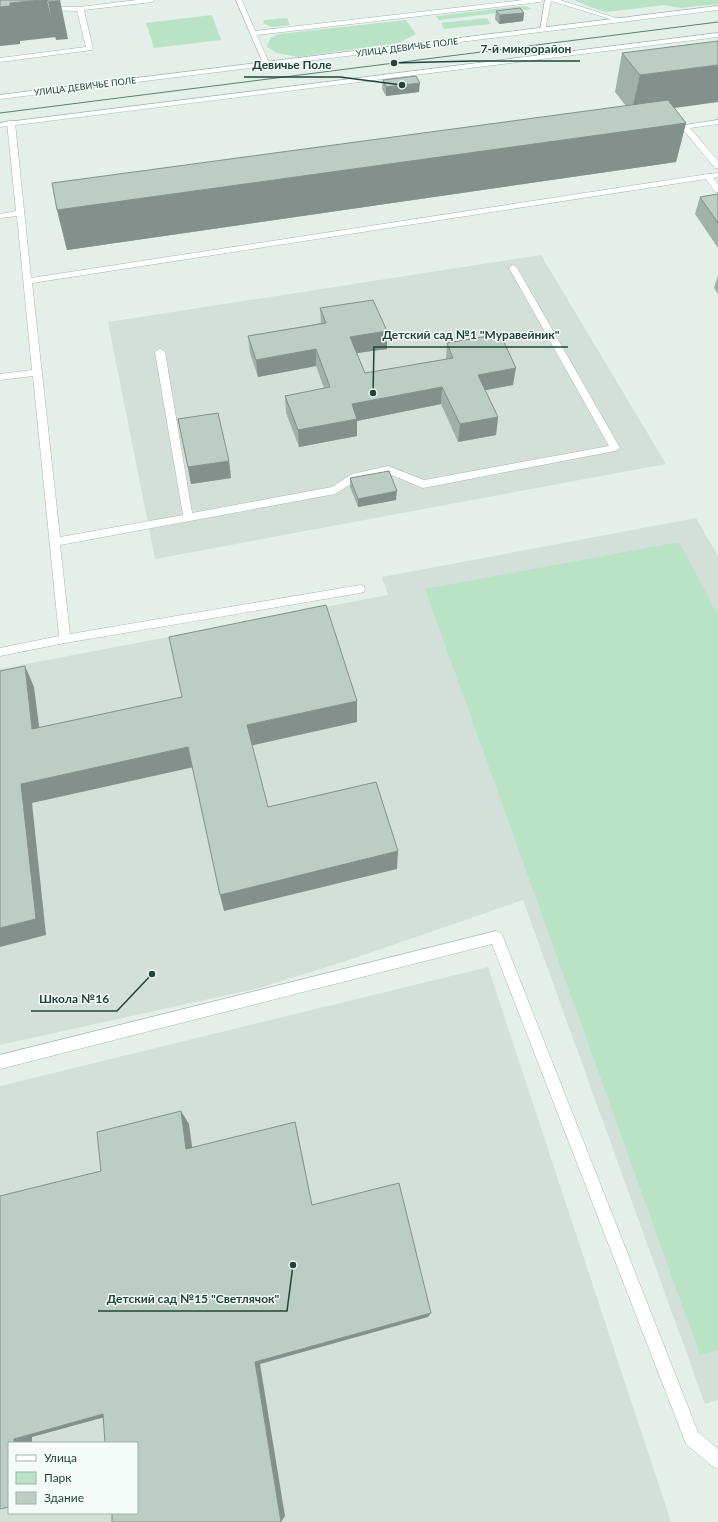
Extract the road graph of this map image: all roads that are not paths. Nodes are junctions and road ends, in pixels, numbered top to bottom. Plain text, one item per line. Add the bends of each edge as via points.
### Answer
1 (152, 0) edge
2 (239, 0) edge
3 (540, 0) edge
4 (548, 0) edge
5 (553, 0) edge
6 (718, 8) edge
7 (42, 9) dead end
8 (80, 9) junction
9 (619, 20) junction
10 (542, 30) junction
11 (253, 34) junction
12 (718, 35) edge
13 (0, 60) edge
14 (266, 63) junction
15 (0, 97) edge
16 (718, 122) edge
17 (11, 123) junction
18 (0, 125) edge
19 (718, 166) edge
20 (718, 175) edge
21 (708, 176) junction
22 (718, 190) edge
23 (21, 213) junction
24 (0, 216) edge
25 (512, 268) dead end
26 (29, 281) junction
27 (160, 352) dead end
28 (38, 372) junction
29 (0, 377) edge
30 (188, 517) junction
31 (55, 542) junction
32 (360, 589) dead end
33 (65, 640) junction
34 (0, 652) edge
35 (0, 1062) edge
36 (718, 1460) edge

1 - 8 main road
2 - 11 main road
3 - 11 main road
4 - 10 main road
5 - 9 main road
6 - 9 main road, УЛИЦА ДЕВИЧЬЕ ПОЛЕ
7 - 8 main road
8 - 13 main road via 90,49
9 - 10 main road, УЛИЦА ДЕВИЧЬЕ ПОЛЕ
10 - 14 main road, УЛИЦА ДЕВИЧЬЕ ПОЛЕ
11 - 14 main road
12 - 17 main road
14 - 15 main road, УЛИЦА ДЕВИЧЬЕ ПОЛЕ
16 - 19 main road via 685,127
17 - 18 main road
17 - 23 main road
20 - 21 main road
21 - 22 main road
21 - 26 main road
23 - 24 main road
23 - 26 main road
25 - 30 main road via 615,448 423,484 388,470 356,476 335,490
26 - 28 main road
27 - 30 main road
28 - 29 main road
28 - 31 main road
30 - 31 main road
31 - 33 main road
32 - 33 main road
33 - 34 main road
35 - 36 main road via 496,937 692,1438

